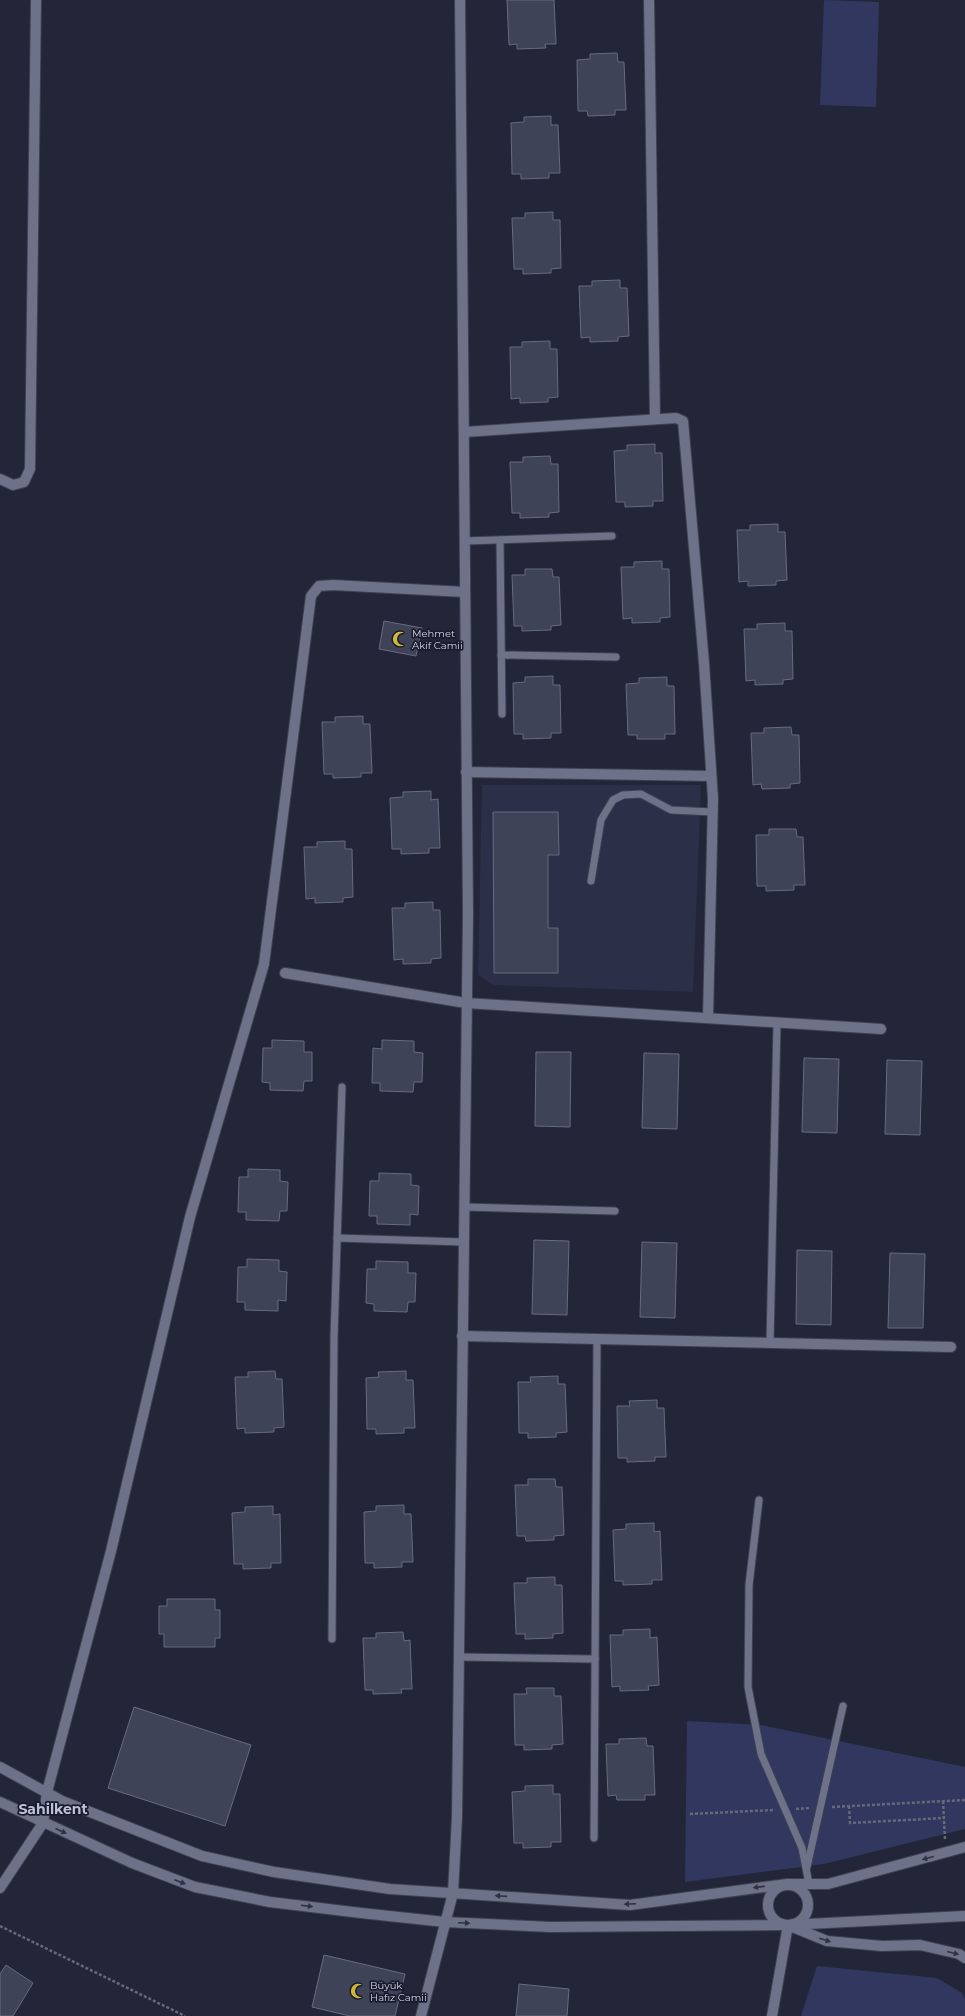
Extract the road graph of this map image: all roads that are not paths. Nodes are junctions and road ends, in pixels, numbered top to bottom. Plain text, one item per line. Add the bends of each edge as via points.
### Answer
1 (36, 0) edge
2 (460, 0) edge
3 (649, 0) edge
4 (655, 419) junction
5 (464, 432) junction
6 (0, 479) edge
7 (612, 536) dead end
8 (500, 540) junction
9 (465, 541) junction
10 (465, 592) junction
11 (501, 655) junction
12 (616, 657) dead end
13 (502, 714) dead end
14 (466, 772) junction
15 (711, 776) junction
16 (712, 812) junction
17 (591, 881) dead end
18 (285, 974) dead end
19 (466, 1003) junction
20 (708, 1018) junction
21 (777, 1023) junction
22 (881, 1029) dead end
23 (342, 1087) dead end
24 (464, 1206) junction
25 (615, 1211) dead end
26 (337, 1238) junction
27 (463, 1242) junction
28 (462, 1336) junction
29 (597, 1339) junction
30 (770, 1343) junction
31 (951, 1347) dead end
32 (759, 1500) dead end
33 (332, 1639) dead end
34 (459, 1657) junction
35 (595, 1659) junction
36 (843, 1706) dead end
37 (0, 1767) edge
38 (47, 1792) junction
39 (0, 1802) edge
40 (43, 1823) junction
41 (594, 1838) dead end
42 (965, 1847) edge
43 (806, 1871) junction
44 (787, 1884) junction
45 (809, 1884) junction
46 (0, 1888) edge
47 (453, 1893) junction
48 (965, 1916) edge
49 (445, 1922) junction
50 (788, 1925) junction
51 (965, 1958) edge
52 (421, 2016) edge
53 (772, 2016) edge

1 - 6 street via 30,469 24,482 13,485
2 - 5 street
3 - 4 street
4 - 5 street
4 - 15 street via 676,418 683,421
5 - 9 street
7 - 8 lane
8 - 9 lane
8 - 11 lane
9 - 10 street
10 - 14 street
10 - 38 street via 333,585 319,586 311,596 264,964 190,1217 111,1551
11 - 12 lane
11 - 13 lane
14 - 15 street
14 - 19 street
15 - 16 street
16 - 17 lane via 671,810 641,794 623,795 613,800 601,820
16 - 20 street
18 - 19 street
19 - 20 street
19 - 24 street
20 - 21 street
21 - 22 street
21 - 30 lane
23 - 26 lane
24 - 25 lane
24 - 27 street
26 - 27 lane
26 - 33 lane
27 - 28 street
28 - 29 street
28 - 34 street
29 - 30 street
29 - 35 lane
30 - 31 street
32 - 43 lane via 749,1585 748,1687 761,1754 802,1848
34 - 35 lane
34 - 47 street via 458,1817
35 - 41 lane
36 - 43 lane
37 - 38 street
38 - 40 street
38 - 47 street via 62,1801 202,1856 274,1872 390,1889
39 - 40 street
40 - 46 street
40 -> 49 street via 132,1863 195,1887 270,1902
42 -> 45 street via 828,1884
43 - 45 lane
44 - 45 street
44 -> 47 street via 630,1905
44 - 50 street via 780,1886 770,1895 768,1909 775,1921
44 - 50 street via 794,1884 804,1892 809,1904 801,1921
47 - 49 street
48 - 50 street
49 -> 50 street via 550,1927
49 - 52 street
50 -> 51 street via 827,1941 882,1946 920,1945 959,1954
50 - 53 street

